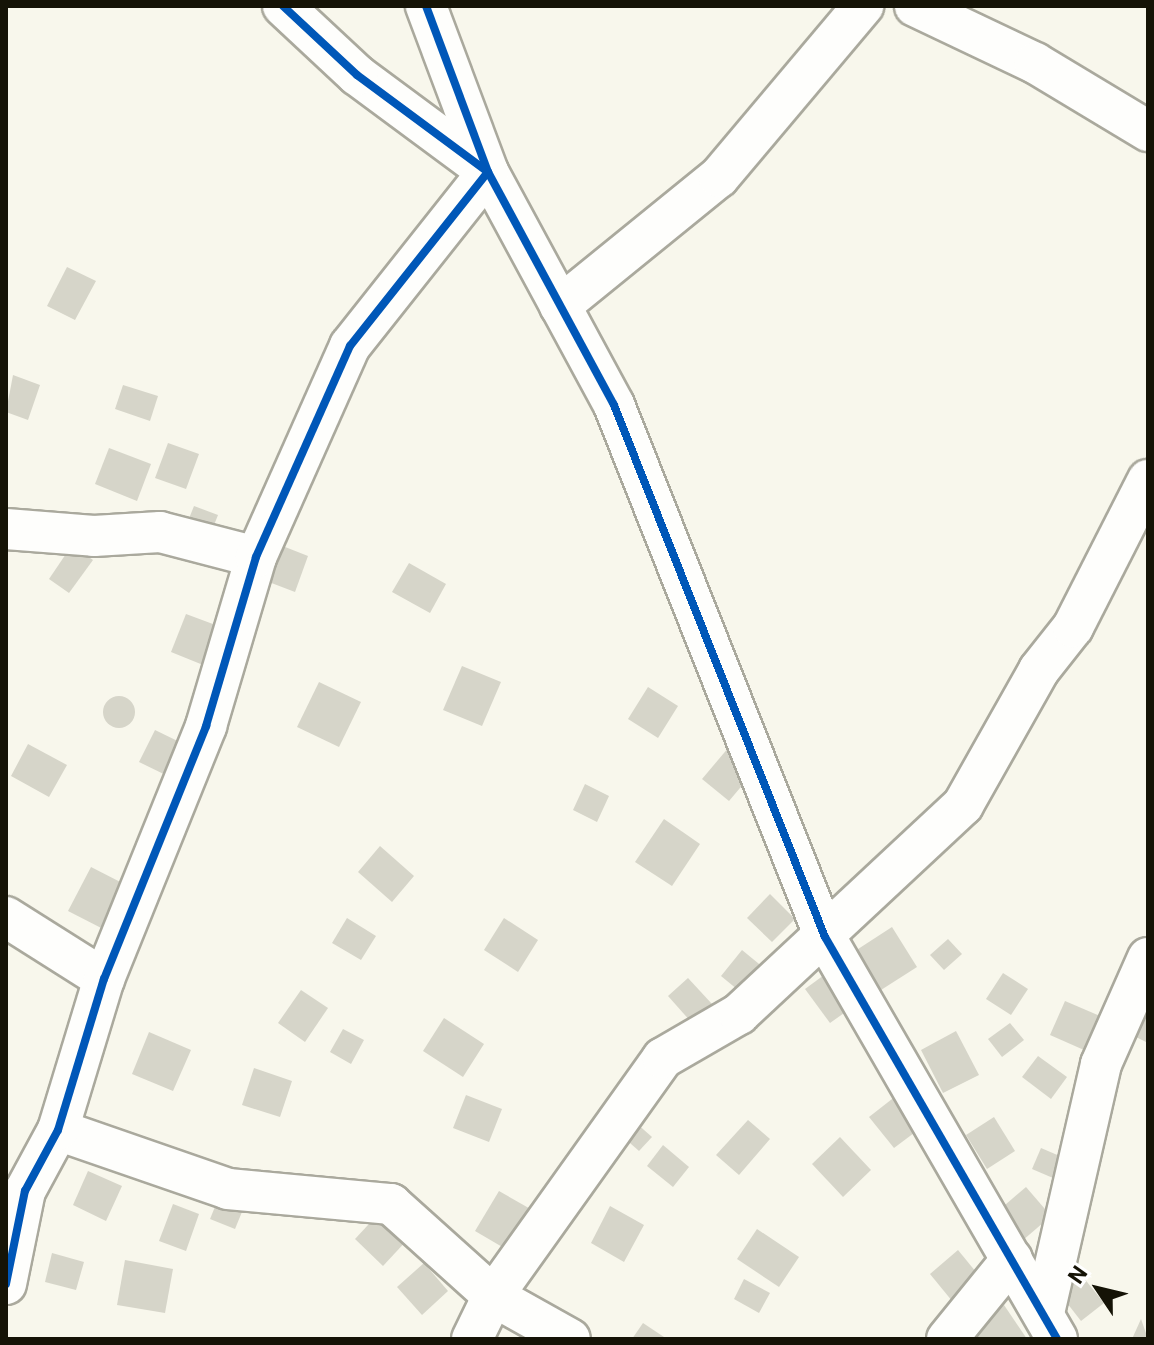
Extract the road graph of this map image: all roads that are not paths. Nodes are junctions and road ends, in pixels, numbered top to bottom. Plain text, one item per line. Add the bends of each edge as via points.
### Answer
1 (283, 6) edge
2 (426, 6) edge
3 (863, 6) edge
4 (915, 6) edge
5 (1148, 131) edge
6 (488, 172) junction
7 (560, 306) junction
8 (1148, 480) edge
9 (6, 529) edge
10 (256, 557) junction
11 (6, 917) edge
12 (825, 937) junction
13 (1148, 958) edge
14 (104, 979) junction
15 (58, 1130) junction
16 (16, 1186) edge
17 (1012, 1259) junction
18 (6, 1284) edge
19 (493, 1296) junction
20 (1050, 1326) edge
21 (472, 1339) edge
22 (570, 1339) edge
23 (947, 1339) edge

1 - 6 street via 357,75
2 - 6 street
3 - 7 street via 719,177
4 - 5 street via 1035,63
6 - 7 street
6 - 10 street via 350,346
7 - 12 street via 614,405
8 - 12 street via 1073,627 1039,670 963,805
9 - 10 street via 94,536 160,532
10 - 14 street via 206,726
11 - 14 street
12 - 17 street
12 - 19 street via 739,1014 663,1058
13 - 20 street via 1101,1064
14 - 15 street
15 - 16 street
15 - 19 street via 228,1189 391,1204
16 - 18 street
17 - 20 street
17 - 23 street
19 - 21 street
19 - 22 street

